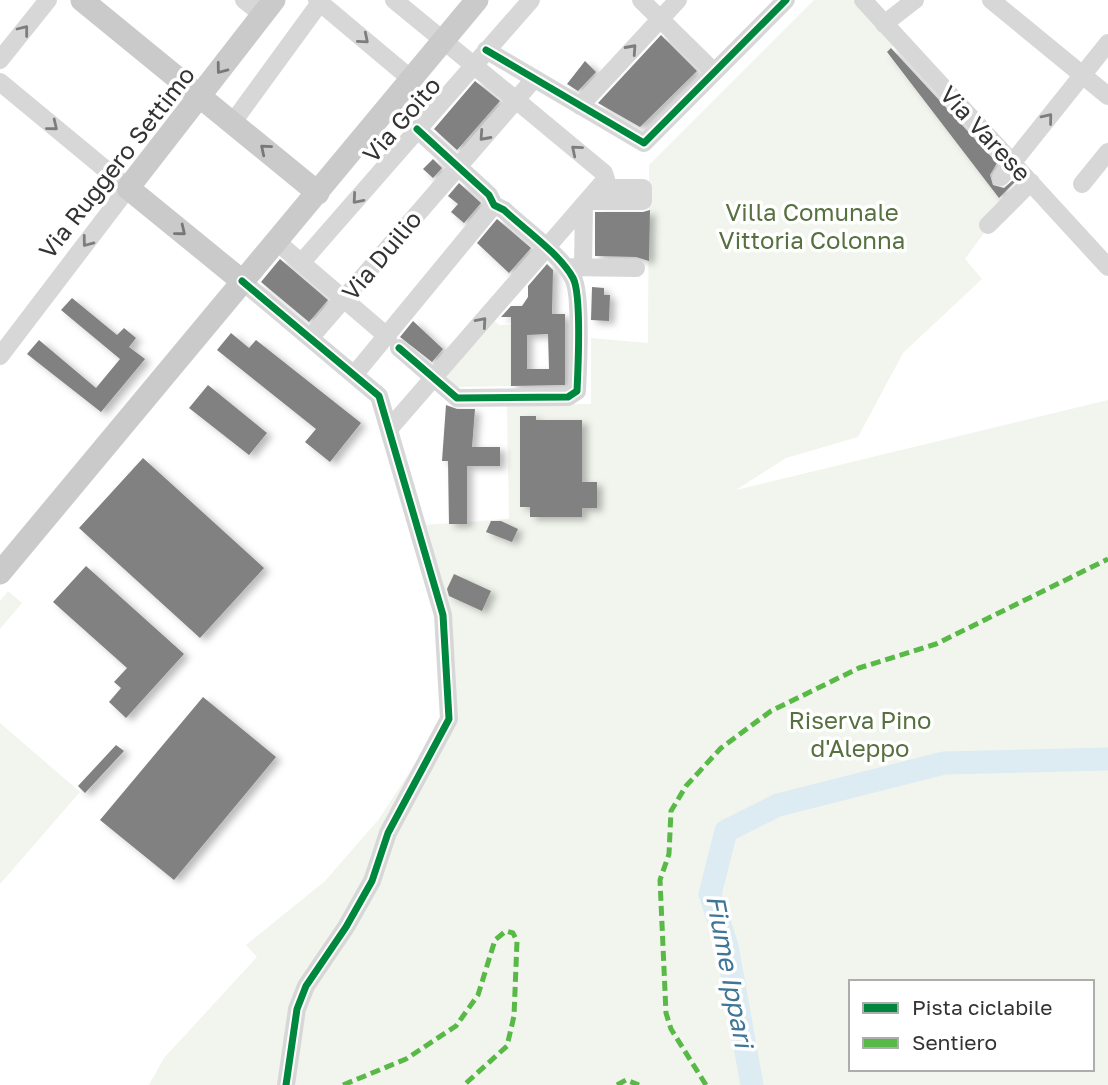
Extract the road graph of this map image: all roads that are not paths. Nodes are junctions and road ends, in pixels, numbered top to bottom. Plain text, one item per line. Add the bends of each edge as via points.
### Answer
1 (48, 0) edge
2 (82, 0) edge
3 (244, 0) edge
4 (394, 0) edge
5 (477, 0) edge
6 (531, 0) edge
7 (641, 0) edge
8 (678, 0) edge
9 (786, 0) edge
10 (863, 0) edge
11 (915, 0) edge
12 (991, 0) edge
13 (320, 1) edge
14 (268, 7) edge
15 (661, 18) junction
16 (884, 24) junction
17 (443, 40) junction
18 (1108, 43) edge
19 (486, 50) junction
20 (0, 60) edge
21 (474, 65) junction
22 (714, 72) junction
23 (1082, 75) junction
24 (411, 79) junction
25 (534, 79) junction
26 (0, 82) edge
27 (201, 96) junction
28 (1108, 96) edge
29 (516, 100) junction
30 (584, 102) junction
31 (233, 122) junction
32 (418, 130) junction
33 (1108, 152) edge
34 (1013, 162) junction
35 (454, 166) junction
36 (1001, 177) dead end
37 (1031, 182) junction
38 (1082, 184) dead end
39 (128, 188) junction
40 (318, 193) junction
41 (590, 198) junction
42 (493, 206) junction
43 (988, 225) dead end
44 (565, 227) junction
45 (276, 241) junction
46 (543, 252) junction
47 (1105, 257) edge
48 (301, 262) junction
49 (575, 267) junction
50 (636, 268) dead end
51 (242, 281) junction
52 (343, 299) junction
53 (389, 336) junction
54 (310, 338) junction
55 (0, 356) edge
56 (349, 370) junction
57 (437, 378) junction
58 (416, 398) junction
59 (457, 398) junction
60 (390, 431) junction
61 (3, 562) edge
62 (286, 1085) edge

20 -> 1 street
2 - 27 main road
3 - 14 street
4 - 17 street
5 - 17 main road
6 - 19 street, Via Goito
7 - 15 street
8 - 15 street
9 - 22 street
10 - 16 street, Via Varese
11 - 16 street
12 - 23 street
13 -> 24 street
13 - 31 street
14 -> 27 main road, Via Ruggero Settimo
15 - 22 street
30 -> 15 street
16 - 34 street, Via Varese
17 - 21 street
17 - 24 main road
18 - 23 street
19 - 21 street, Via Goito
19 - 25 street
21 - 29 street
21 - 32 street, Via Goito
22 - 30 street via 644,143
23 - 28 street
34 -> 23 street
24 - 40 main road
25 - 29 street, Via Duilio
25 - 30 street
26 -> 39 street
27 - 31 main road
27 - 39 main road, Via Ruggero Settimo
29 -> 35 street, Via Duilio
41 -> 29 street via 606,179 604,173
40 -> 31 main road
32 - 35 street
32 -> 48 street, Via Goito
33 - 38 street
34 - 36 street
34 - 37 street, Via Varese
35 - 42 street via 489,195
35 - 52 street, Via Duilio
37 - 43 street
37 - 47 street, Via Varese
39 -> 51 main road
39 -> 55 street, Via Ruggero Settimo
40 - 45 main road
41 - 44 street
41 - 49 street
42 - 46 street via 503,208
42 - 53 street
44 - 46 street
44 - 49 street via 575,246
45 - 48 street
45 - 51 main road
46 - 49 street
57 -> 46 street
48 - 52 street
49 - 50 street
49 - 59 street via 575,395
51 - 54 street
51 - 61 main road
52 - 53 street
52 - 54 street, Via Duilio
53 - 56 street
53 - 57 street
54 - 56 street
56 - 60 street via 379,396
57 - 58 street
57 - 59 street
58 - 59 street
58 - 60 street
60 - 62 street via 443,615 449,719 388,834 372,881 306,986 297,1009

